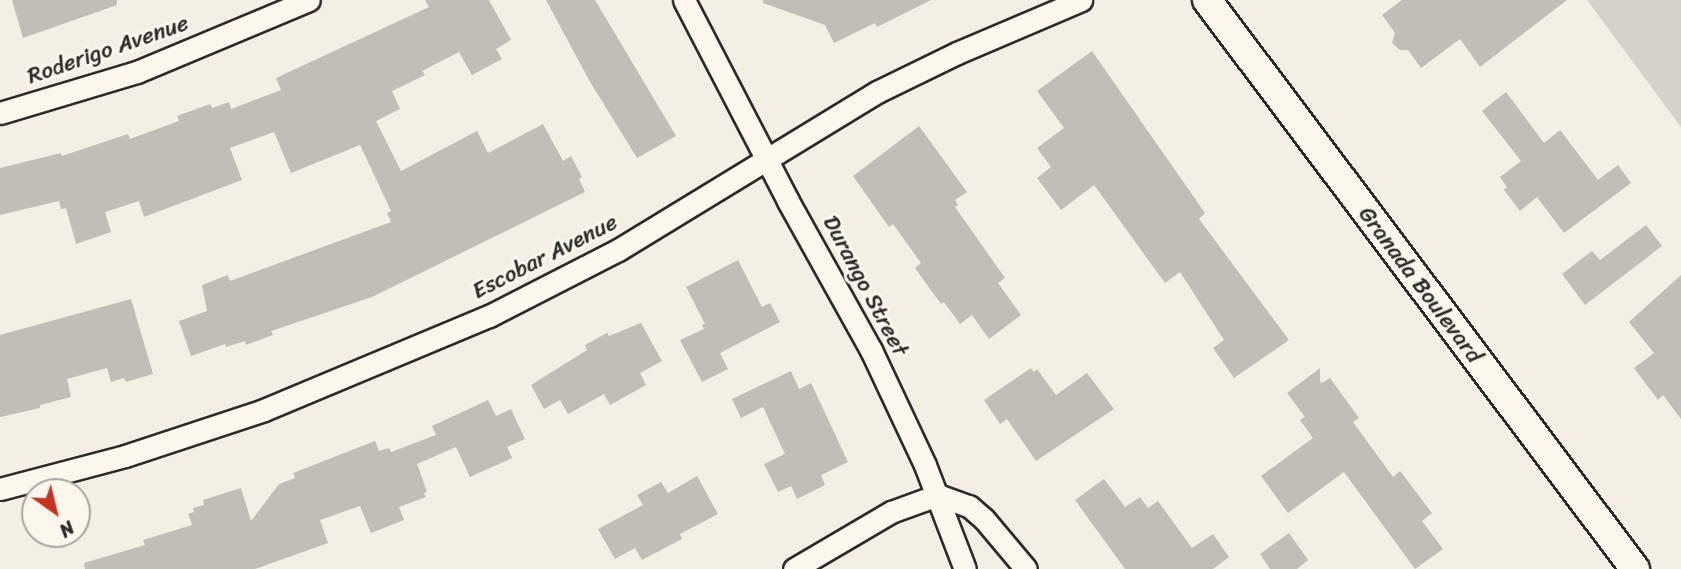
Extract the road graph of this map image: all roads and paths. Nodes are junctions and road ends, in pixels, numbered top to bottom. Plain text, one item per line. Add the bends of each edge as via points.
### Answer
1 (309, 0) edge
2 (684, 0) edge
3 (1081, 0) edge
4 (1206, 0) edge
5 (0, 113) edge
6 (767, 159) junction
7 (0, 489) edge
8 (938, 495) junction
9 (794, 569) edge
10 (965, 569) edge
11 (1026, 569) edge
12 (1634, 569) edge

1 - 5 street, Roderigo Avenue via 137,72
2 - 6 street, Durango Street
3 - 6 street, Escobar Avenue via 900,79
4 - 12 street, Granada Boulevard
6 - 7 street, Escobar Avenue via 553,285 342,380 134,453
6 - 8 street, Durango Street via 871,350
8 - 9 street via 891,512
8 - 10 street, Durango Street
8 - 11 street via 970,506

